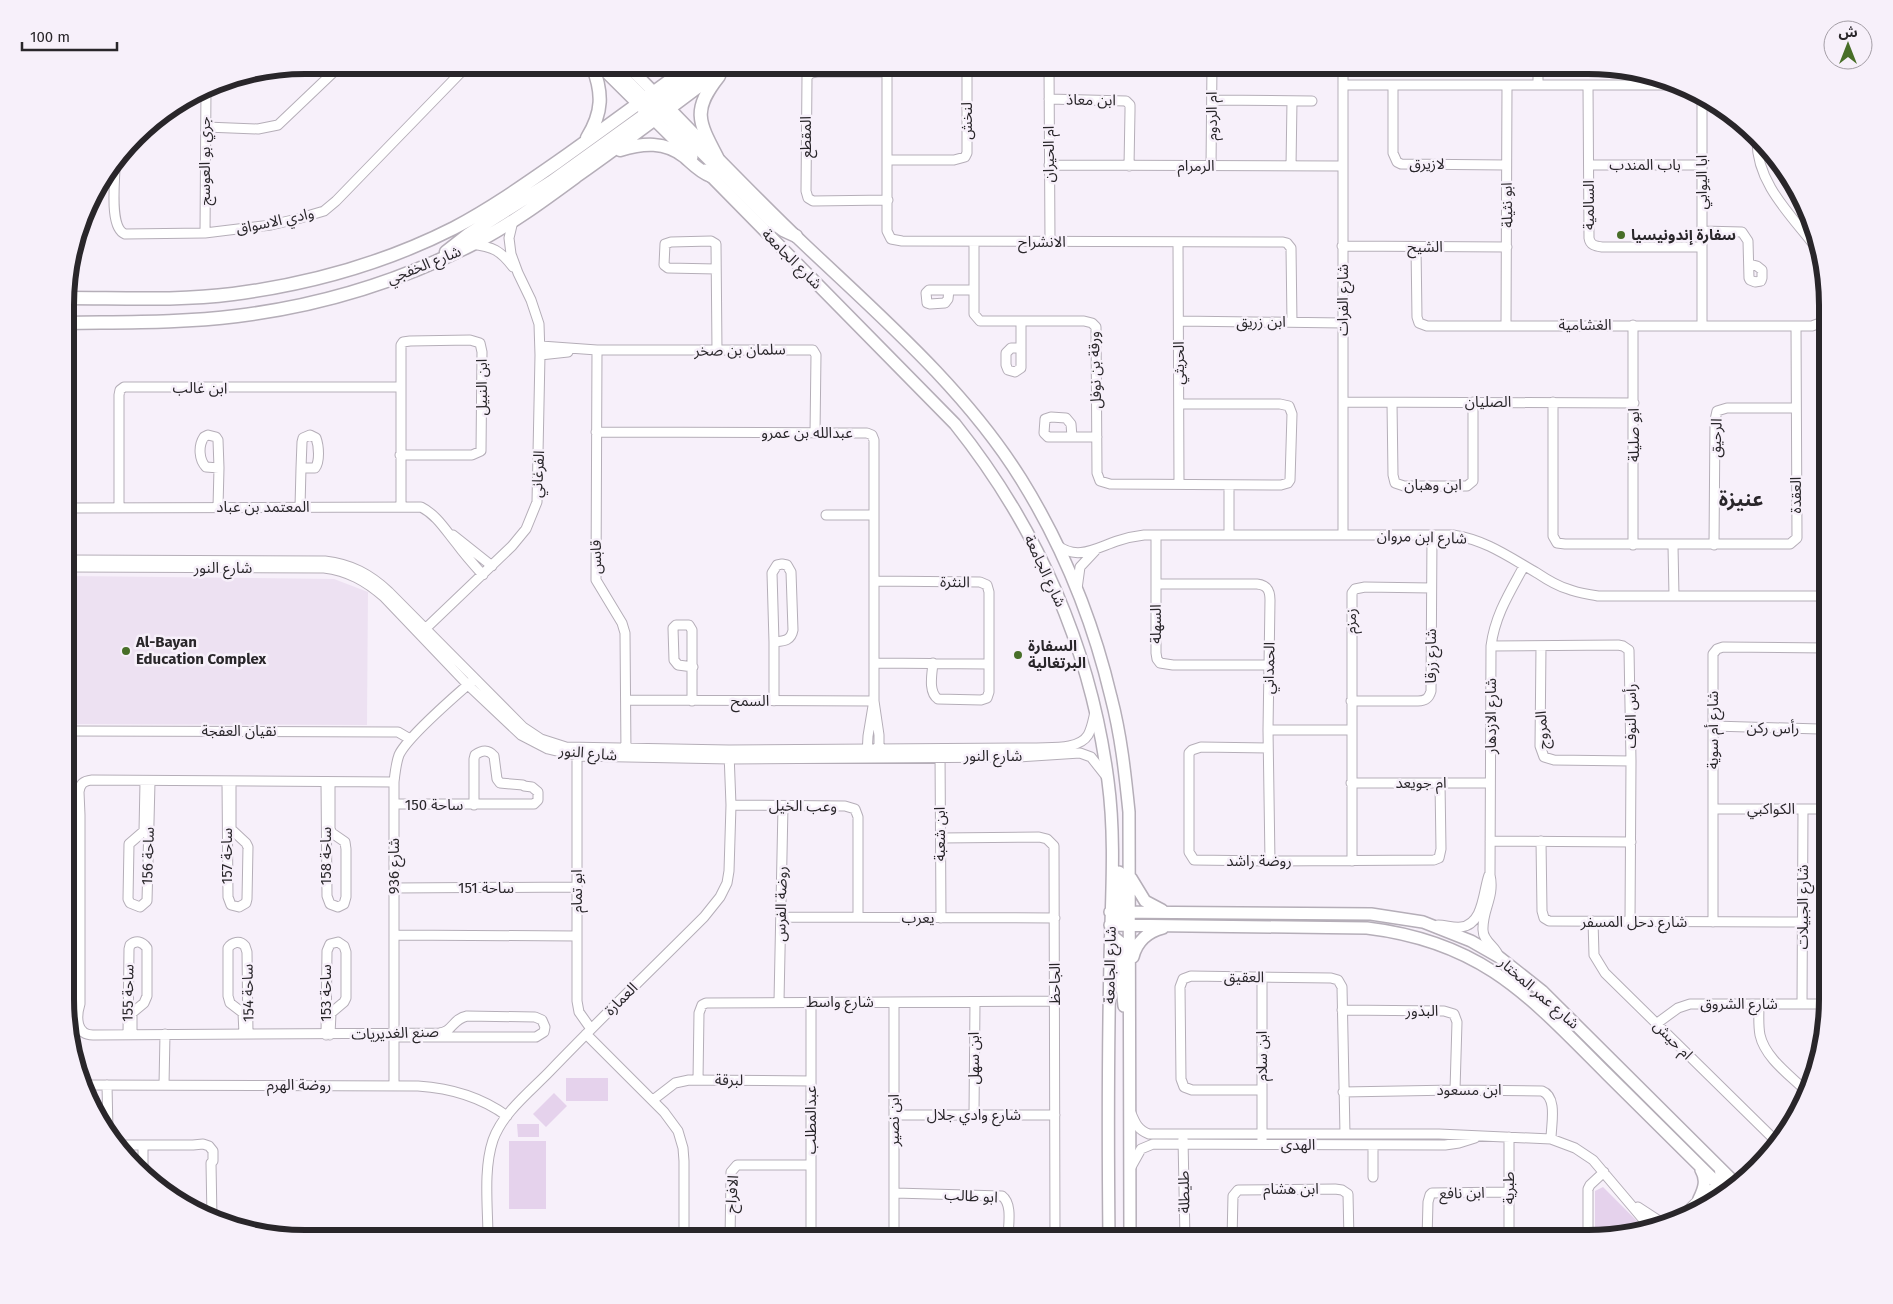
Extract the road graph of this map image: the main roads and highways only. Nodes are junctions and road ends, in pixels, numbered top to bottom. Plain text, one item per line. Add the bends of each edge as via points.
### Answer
1 (595, 74) edge
2 (611, 74) edge
3 (620, 74) edge
4 (633, 74) edge
5 (683, 74) edge
6 (696, 74) edge
7 (712, 74) edge
8 (721, 74) edge
9 (654, 107) junction
10 (583, 144) junction
11 (610, 152) junction
12 (717, 157) junction
13 (710, 176) junction
14 (796, 236) junction
15 (438, 261) junction
16 (74, 298) edge
17 (74, 322) edge
18 (1130, 875) junction
19 (1120, 912) junction
20 (1171, 913) junction
21 (1110, 925) junction
22 (1130, 925) junction
23 (1174, 926) junction
24 (1110, 940) junction
25 (1130, 967) junction
26 (1130, 1022) junction
27 (1697, 1164) junction
28 (1731, 1181) edge
29 (1721, 1187) edge
30 (1699, 1199) road end
31 (1108, 1230) edge
32 (1130, 1230) edge

1 - 10 highway via 600,99 596,121
2 - 9 main road, شارع الجامعة
3 - 9 highway
4 - 9 main road, شارع الجامعة
5 - 9 highway, شارع الخفجي
6 - 9 highway
7 - 9 highway, شارع الخفجي
8 - 12 highway via 702,101 700,111 702,128
9 - 10 highway, شارع الخفجي
9 - 11 highway, شارع الخفجي
9 - 12 main road, شارع الجامعة
9 - 13 main road, شارع الجامعة
9 - 14 highway via 771,221
9 - 15 highway via 539,191 449,248
10 - 16 highway, شارع الخفجي via 504,199 453,228 349,270 233,294 188,298
11 - 13 highway via 654,144 676,151
11 - 15 highway, شارع الخفجي via 513,221
12 - 14 main road, شارع الجامعة
13 - 19 main road, شارع الجامعة via 928,395 970,443 1034,544 1051,577 1086,673 1109,792 1117,807
14 - 18 main road, شارع الجامعة via 953,390 1021,478 1057,544 1077,589 1112,697 1129,812
15 - 17 highway, شارع الخفجي via 356,290 275,311 182,321
18 - 19 main road, شارع الجامعة
18 - 20 main road via 1145,901
19 - 20 main road, شارع عمر المختار
19 - 21 main road, شارع الجامعة
19 - 22 main road, شارع الجامعة
20 - 28 main road, شارع عمر المختار via 1391,916 1431,925 1471,942 1499,957 1542,991
21 - 22 main road, شارع عمر المختار
21 - 24 main road, شارع الجامعة
22 - 23 main road, شارع عمر المختار
22 - 25 main road, شارع الجامعة
23 - 25 main road via 1153,931 1141,940
23 - 27 main road, شارع عمر المختار via 1367,928 1421,938 1454,949 1497,973 1531,1000
24 - 26 main road via 1115,938 1121,943 1124,1003
24 - 31 main road, شارع الجامعة
25 - 26 main road, شارع الجامعة
26 - 32 main road, شارع الجامعة
27 - 29 main road, شارع عمر المختار
27 - 30 main road via 1704,1183

